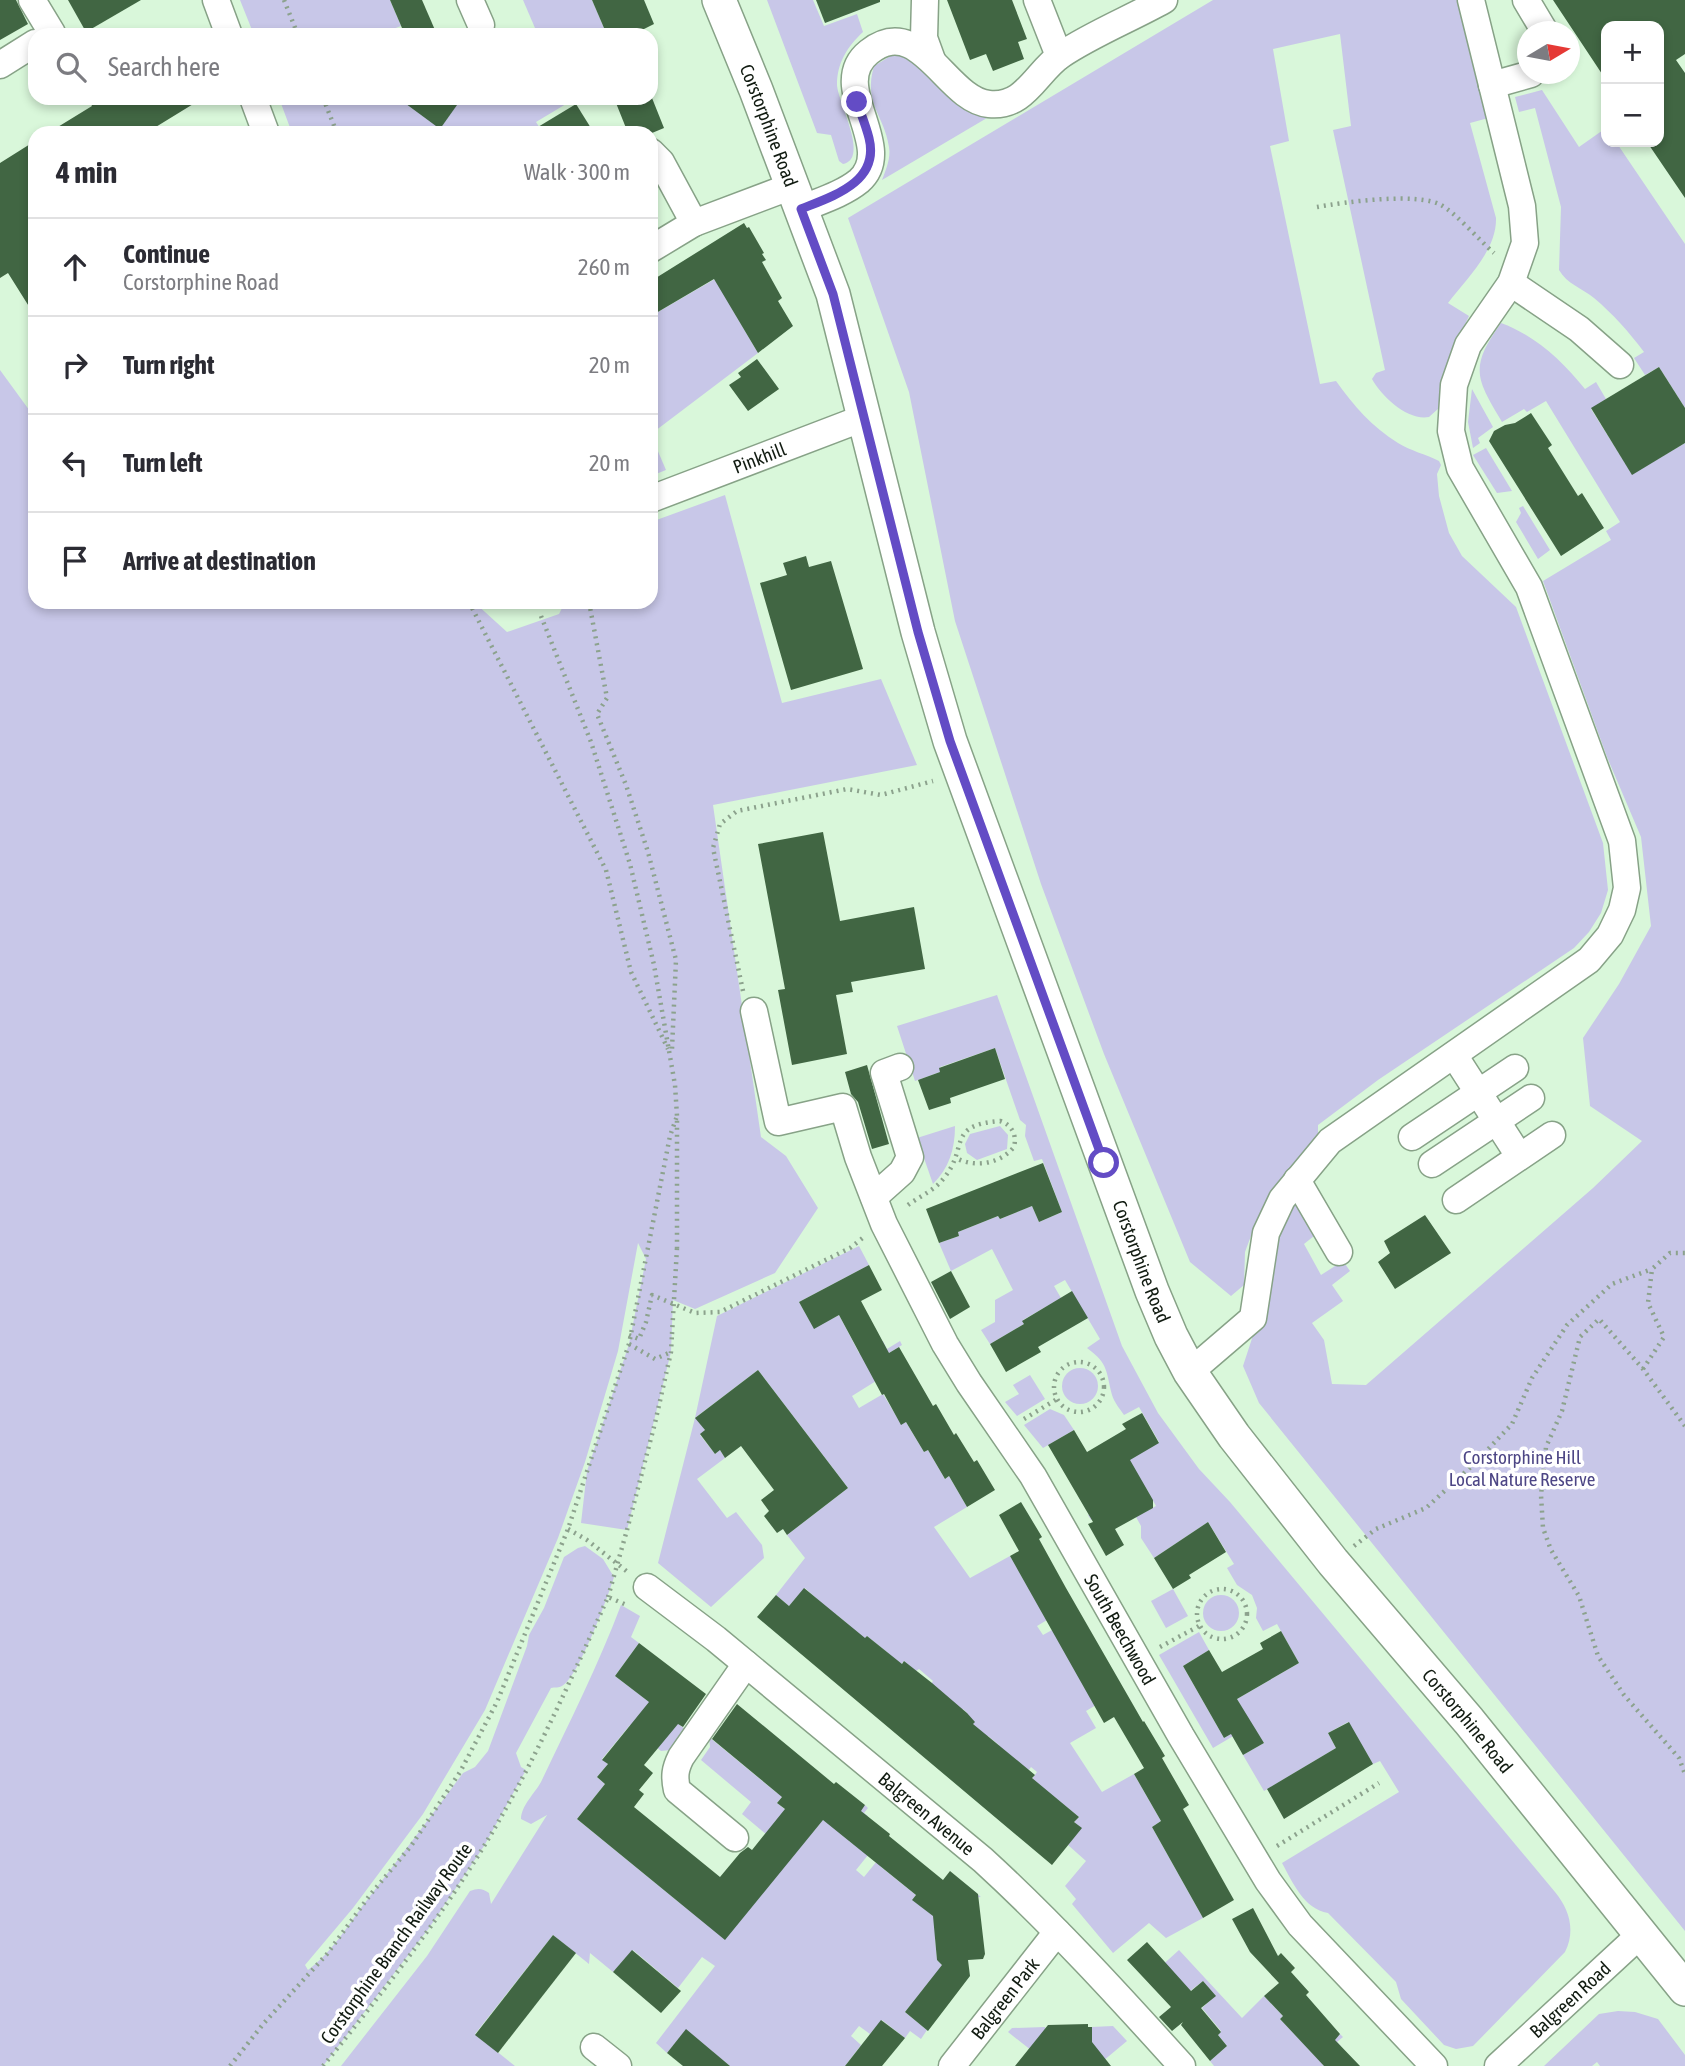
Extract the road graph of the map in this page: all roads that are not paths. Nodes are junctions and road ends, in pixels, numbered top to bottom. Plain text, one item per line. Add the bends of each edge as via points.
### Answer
1 (32, 0) edge
2 (216, 0) edge
3 (470, 0) edge
4 (719, 0) edge
5 (925, 0) edge
6 (1037, 0) edge
7 (1164, 0) edge
8 (1471, 0) edge
9 (1526, 0) edge
10 (1538, 21) edge
11 (481, 25) dead end
12 (49, 28) edge
13 (225, 28) edge
14 (28, 47) edge
15 (1059, 56) junction
16 (932, 60) junction
17 (0, 65) edge
18 (1517, 78) edge
19 (1492, 85) junction
20 (254, 105) edge
21 (256, 126) edge
22 (658, 160) edge
23 (797, 197) junction
24 (694, 223) junction
25 (658, 244) edge
26 (1513, 277) junction
27 (1620, 365) dead end
28 (866, 417) junction
29 (658, 496) edge
30 (754, 1011) road end
31 (1454, 1055) junction
32 (900, 1067) dead end
33 (1516, 1068) dead end
34 (1479, 1094) junction
35 (1531, 1097) dead end
36 (1496, 1121) junction
37 (1552, 1135) dead end
38 (1412, 1137) dead end
39 (1520, 1156) junction
40 (1432, 1164) dead end
41 (1297, 1180) junction
42 (874, 1197) junction
43 (1456, 1200) dead end
44 (1339, 1252) dead end
45 (1190, 1372) junction
46 (642, 1598) road end
47 (746, 1664) junction
48 (735, 1838) dead end
49 (1057, 1932) junction
50 (1642, 1933) junction
51 (1685, 1989) edge
52 (594, 2047) dead end
53 (618, 2066) edge
54 (952, 2066) edge
55 (1182, 2066) edge
56 (1434, 2066) edge
57 (1497, 2066) edge

1 - 12 street
2 - 13 street
3 - 11 street
4 - 23 main road, Corstorphine Road
5 - 16 street via 925,38
6 - 15 street
7 - 15 street
8 - 19 street
9 - 10 street
14 - 17 street
15 - 16 street via 1023,95 991,105 969,96
16 - 23 street via 903,43 891,42 867,53 859,64 856,91 869,137 869,163 861,179 847,189
18 - 19 street
19 - 26 street via 1522,206 1525,243
20 - 21 street
22 - 24 street
23 - 24 street
23 - 28 main road, Corstorphine Road via 833,294
24 - 25 street
26 - 27 street
26 - 31 street via 1468,345 1454,385 1451,431 1460,468 1529,587 1622,841 1627,888 1610,935 1589,960
28 - 29 street, Pinkhill
28 - 45 main road, Corstorphine Road via 918,632 961,773 1152,1291
30 - 42 street, South Beechwood via 778,1122 843,1107
31 - 34 street
31 - 41 street via 1330,1141
32 - 42 street via 884,1073 910,1157 902,1172
33 - 34 street
34 - 36 street
34 - 38 street
35 - 36 street
36 - 39 street
36 - 40 street
37 - 39 street
39 - 43 street
41 - 44 street
41 - 45 street via 1266,1233 1253,1318
42 - 56 street, South Beechwood via 945,1344 1033,1476 1255,1860 1300,1925
45 - 50 main road, Corstorphine Road via 1234,1436 1334,1562
46 - 47 street, Balgreen Avenue
47 - 48 street via 681,1757 674,1777 677,1790
47 - 49 street, Balgreen Avenue via 983,1860
49 - 54 street, Balgreen Park
49 - 55 street, Balgreen Avenue
50 - 51 main road, Corstorphine Road
50 - 57 street, Balgreen Road
52 - 53 street

